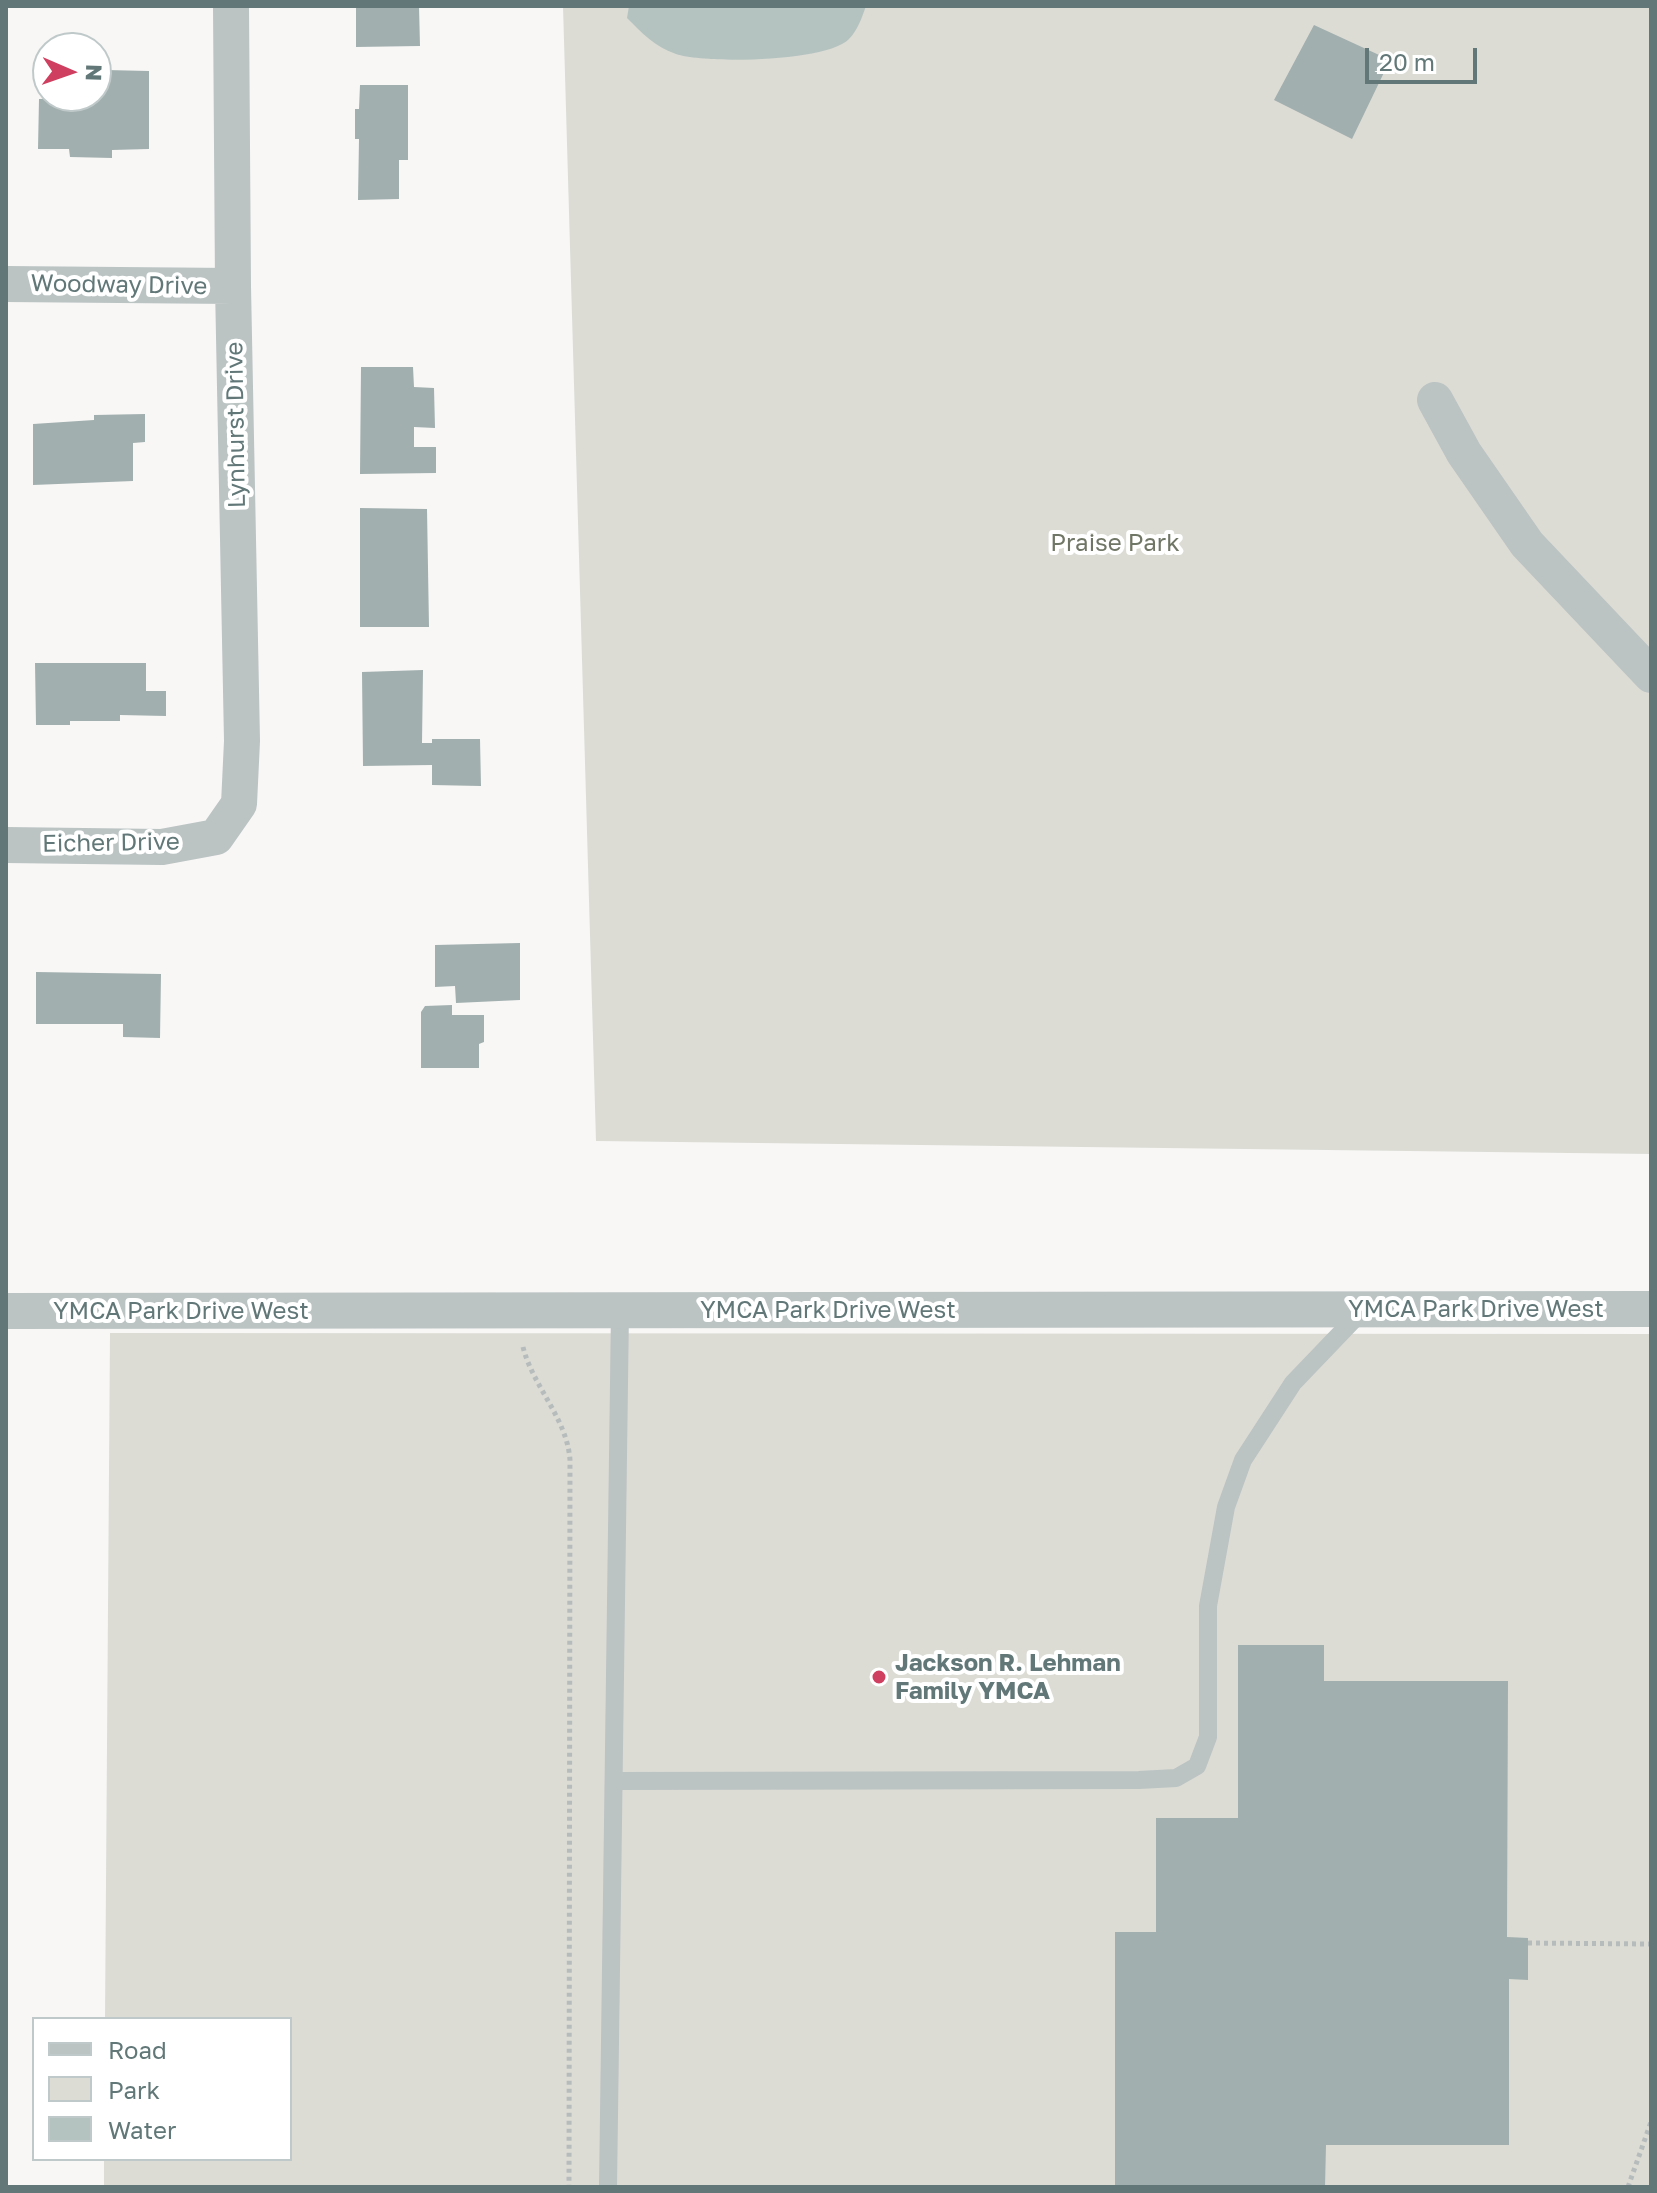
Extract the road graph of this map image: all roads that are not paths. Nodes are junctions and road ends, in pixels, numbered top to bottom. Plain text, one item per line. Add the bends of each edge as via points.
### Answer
1 (231, 6) edge
2 (6, 284) edge
3 (233, 286) junction
4 (1435, 400) dead end
5 (1651, 675) edge
6 (216, 837) joint
7 (6, 845) edge
8 (1364, 1309) junction
9 (1651, 1309) edge
10 (620, 1310) junction
11 (6, 1311) edge
12 (614, 1781) junction
13 (608, 2187) edge

1 - 3 street, Lynhurst Drive
2 - 3 street, Woodway Drive
3 - 6 street, Lynhurst Drive via 242,741 239,804
4 - 5 street via 1464,453 1527,544
6 - 7 street, Eicher Drive via 162,847
8 - 9 street, YMCA Park Drive West
8 - 10 street, YMCA Park Drive West
8 - 12 lane via 1293,1383 1243,1460 1226,1507 1208,1606 1208,1737 1197,1766 1176,1778
10 - 11 street, YMCA Park Drive West
10 - 12 lane
12 - 13 lane

